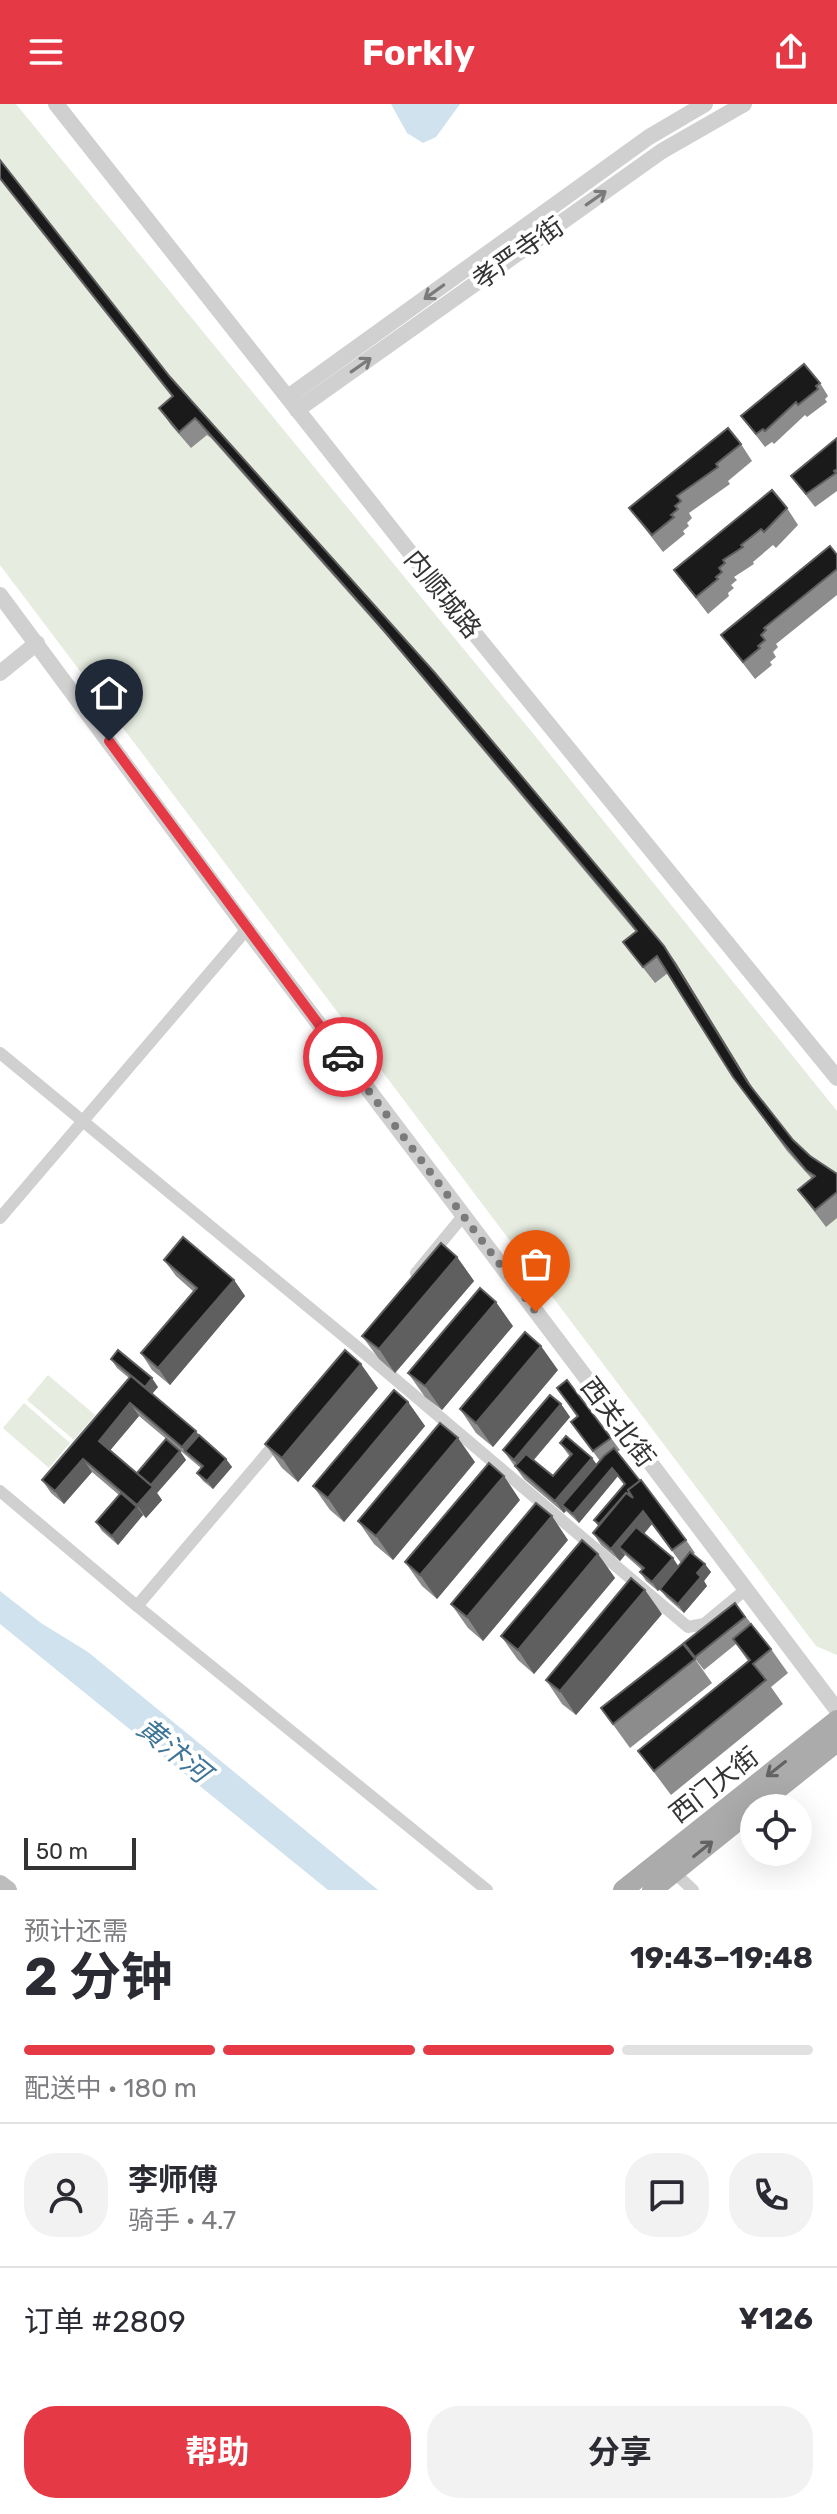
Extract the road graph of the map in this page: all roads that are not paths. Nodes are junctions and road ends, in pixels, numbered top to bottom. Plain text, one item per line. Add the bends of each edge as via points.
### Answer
1 (56, 104) edge
2 (705, 104) edge
3 (744, 104) edge
4 (292, 404) junction
5 (0, 595) edge
6 (37, 643) junction
7 (0, 673) edge
8 (247, 929) junction
9 (0, 1053) edge
10 (837, 1078) edge
11 (83, 1122) junction
12 (463, 1216) junction
13 (0, 1218) edge
14 (404, 1287) edge
15 (365, 1334) edge
16 (356, 1346) junction
17 (346, 1358) edge
18 (287, 1429) edge
19 (0, 1491) edge
20 (745, 1590) junction
21 (137, 1606) junction
22 (837, 1710) edge
23 (837, 1720) edge
24 (837, 1742) edge
25 (772, 1794) edge
26 (740, 1819) edge
27 (674, 1872) junction
28 (0, 1884) edge
29 (8, 1890) edge
30 (487, 1890) edge
31 (623, 1890) edge
32 (652, 1890) edge
33 (693, 1890) edge

1 - 4 street, 内顺城路
2 -> 4 street, 孝严寺街 via 649,137
4 -> 3 street, 孝严寺街 via 662,151
4 - 10 street, 内顺城路
5 - 6 street, 西关北街
6 - 7 street
6 - 8 street, 西关北街
8 - 11 street
8 - 12 street, 西关北街
9 - 11 street
11 - 13 street
11 - 16 street
12 - 14 street
12 - 20 street, 西关北街
15 - 16 street
16 - 17 street
16 - 20 street via 688,1627 704,1624
18 - 21 street
19 - 21 street
20 - 22 street, 西关北街
21 - 30 street
23 -> 31 main road, 西门大街
24 - 25 main road, 西门大街
27 -> 26 main road, 西门大街
27 - 32 main road, 西门大街
27 - 33 street
28 - 29 main road

